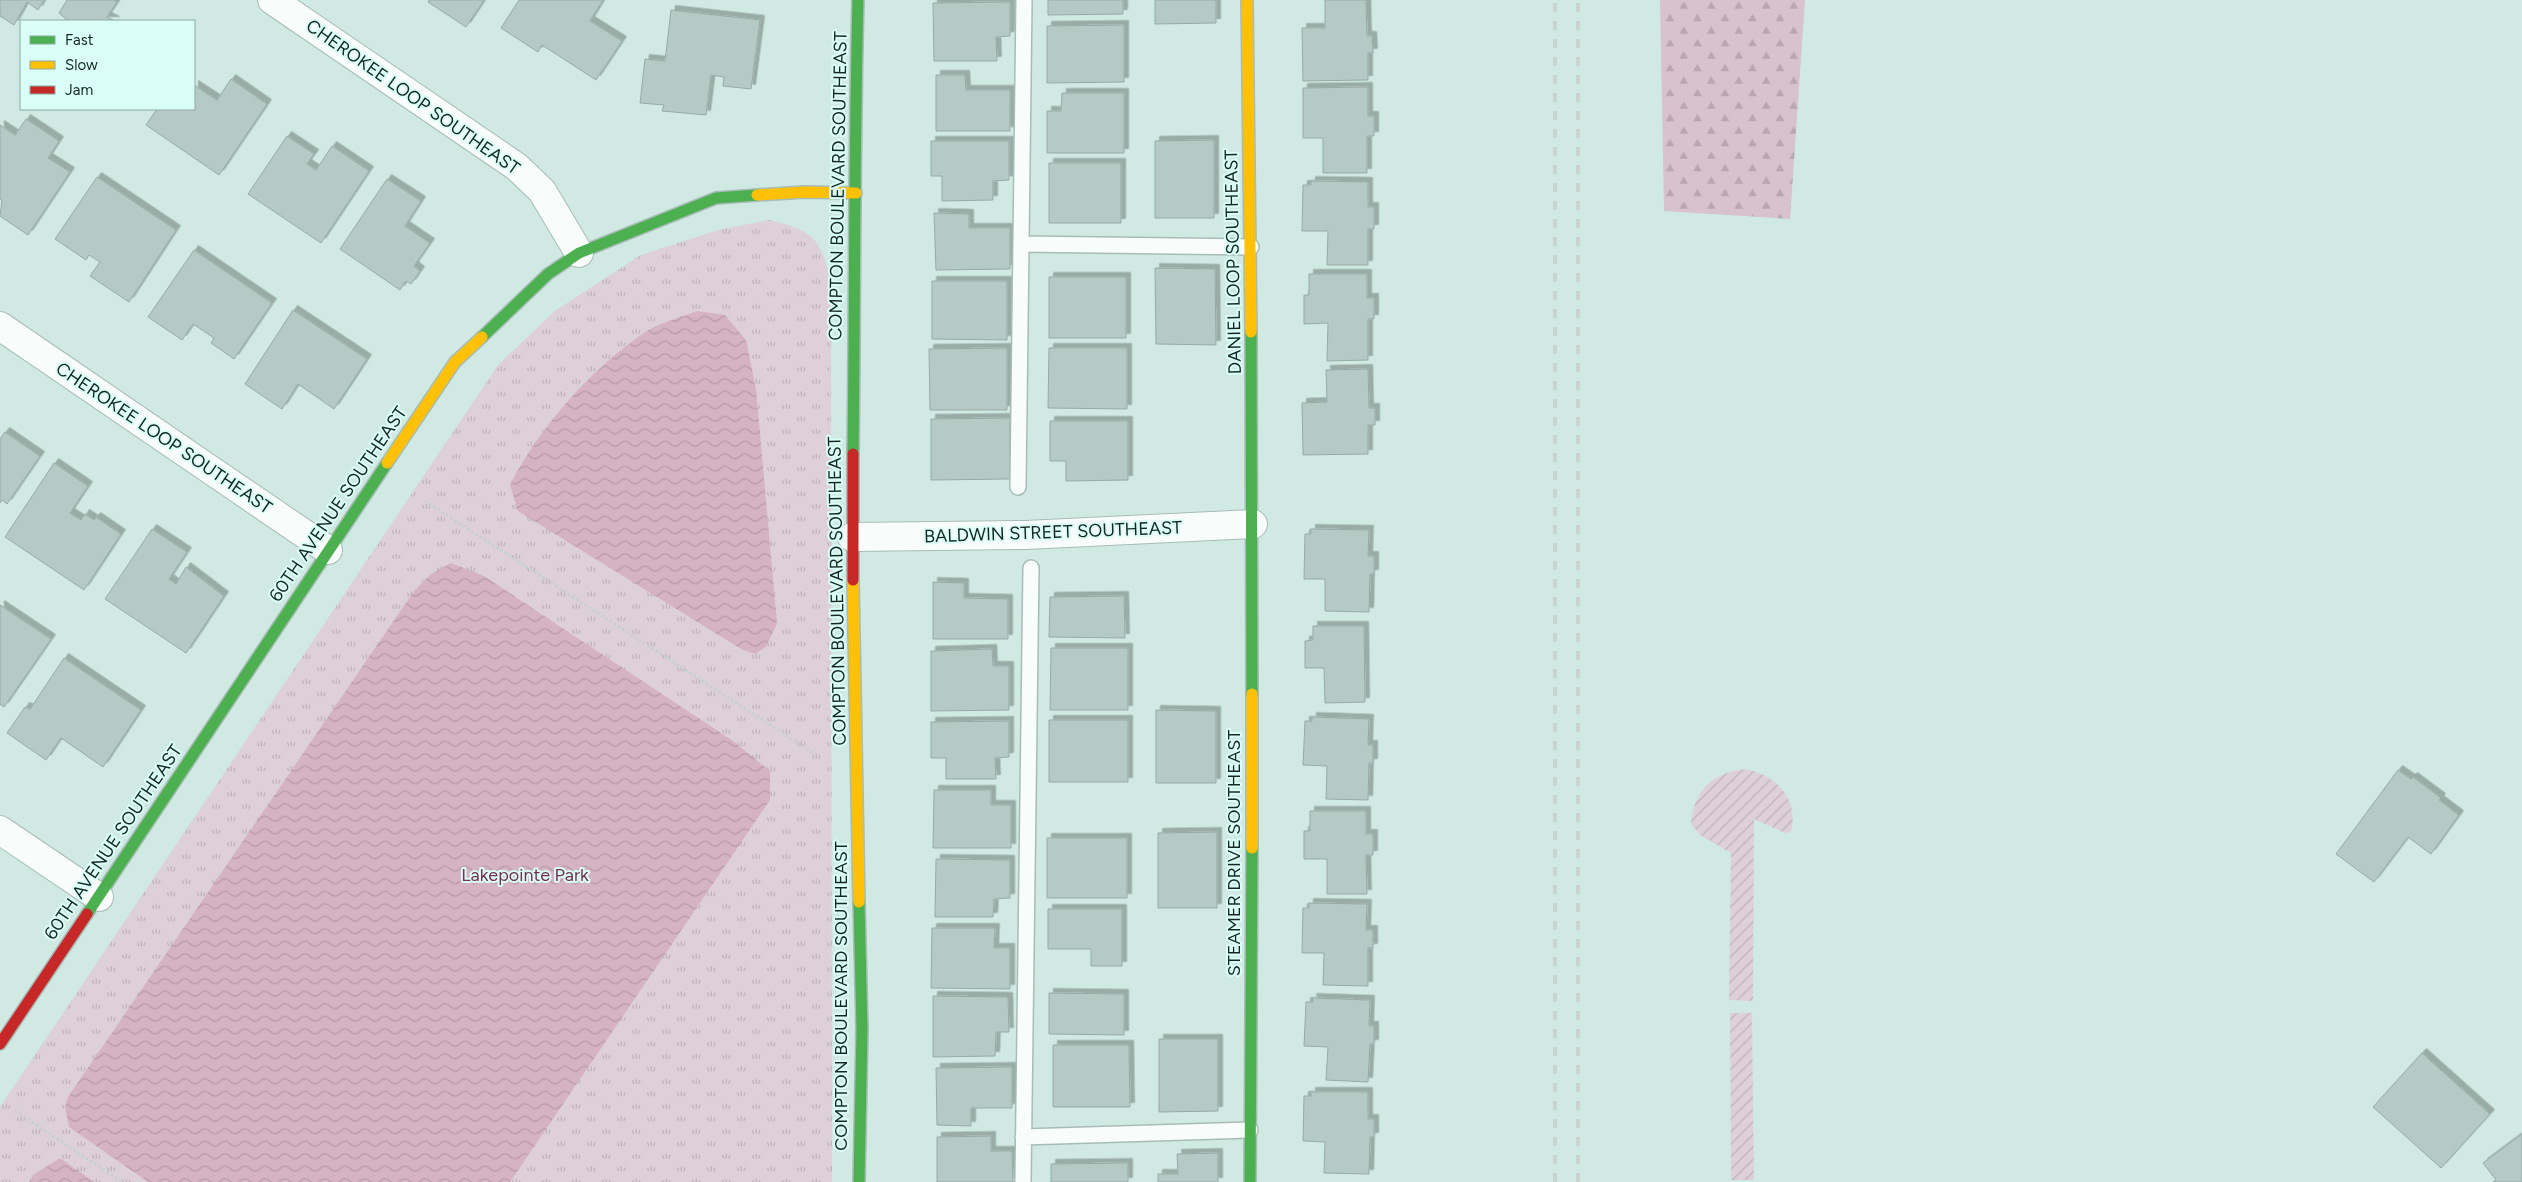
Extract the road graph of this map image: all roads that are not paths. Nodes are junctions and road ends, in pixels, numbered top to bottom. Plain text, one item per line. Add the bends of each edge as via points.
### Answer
1 (272, 0) edge
2 (858, 0) edge
3 (1024, 0) edge
4 (1247, 0) edge
5 (856, 193) junction
6 (1021, 244) junction
7 (1251, 247) junction
8 (580, 252) junction
9 (0, 326) edge
10 (1018, 487) dead end
11 (1253, 524) junction
12 (852, 537) junction
13 (328, 550) junction
14 (1031, 568) dead end
15 (0, 830) edge
16 (98, 897) junction
17 (0, 1044) edge
18 (1250, 1130) junction
19 (1023, 1137) junction
20 (859, 1182) edge
21 (1024, 1182) edge
22 (1250, 1182) edge

1 - 8 street, CHEROKEE LOOP SOUTHEAST via 517,167 542,191
2 - 5 street, COMPTON BOULEVARD SOUTHEAST
3 - 6 lane
4 - 7 street, DANIEL LOOP SOUTHEAST
5 - 8 street, 60TH AVENUE SOUTHEAST via 804,192 716,198
5 - 12 street, COMPTON BOULEVARD SOUTHEAST
6 - 7 lane
6 - 10 lane
7 - 11 street, DANIEL LOOP SOUTHEAST
8 - 13 street, 60TH AVENUE SOUTHEAST via 548,274 455,362
9 - 13 street, CHEROKEE LOOP SOUTHEAST
11 - 12 street, BALDWIN STREET SOUTHEAST via 1026,535
11 - 18 street, STEAMER DRIVE SOUTHEAST
12 - 20 street, COMPTON BOULEVARD SOUTHEAST via 862,1029
13 - 16 street, 60TH AVENUE SOUTHEAST
14 - 19 lane
15 - 16 street
16 - 17 street, 60TH AVENUE SOUTHEAST
18 - 19 lane
18 - 22 street, STEAMER DRIVE SOUTHEAST
19 - 21 lane

